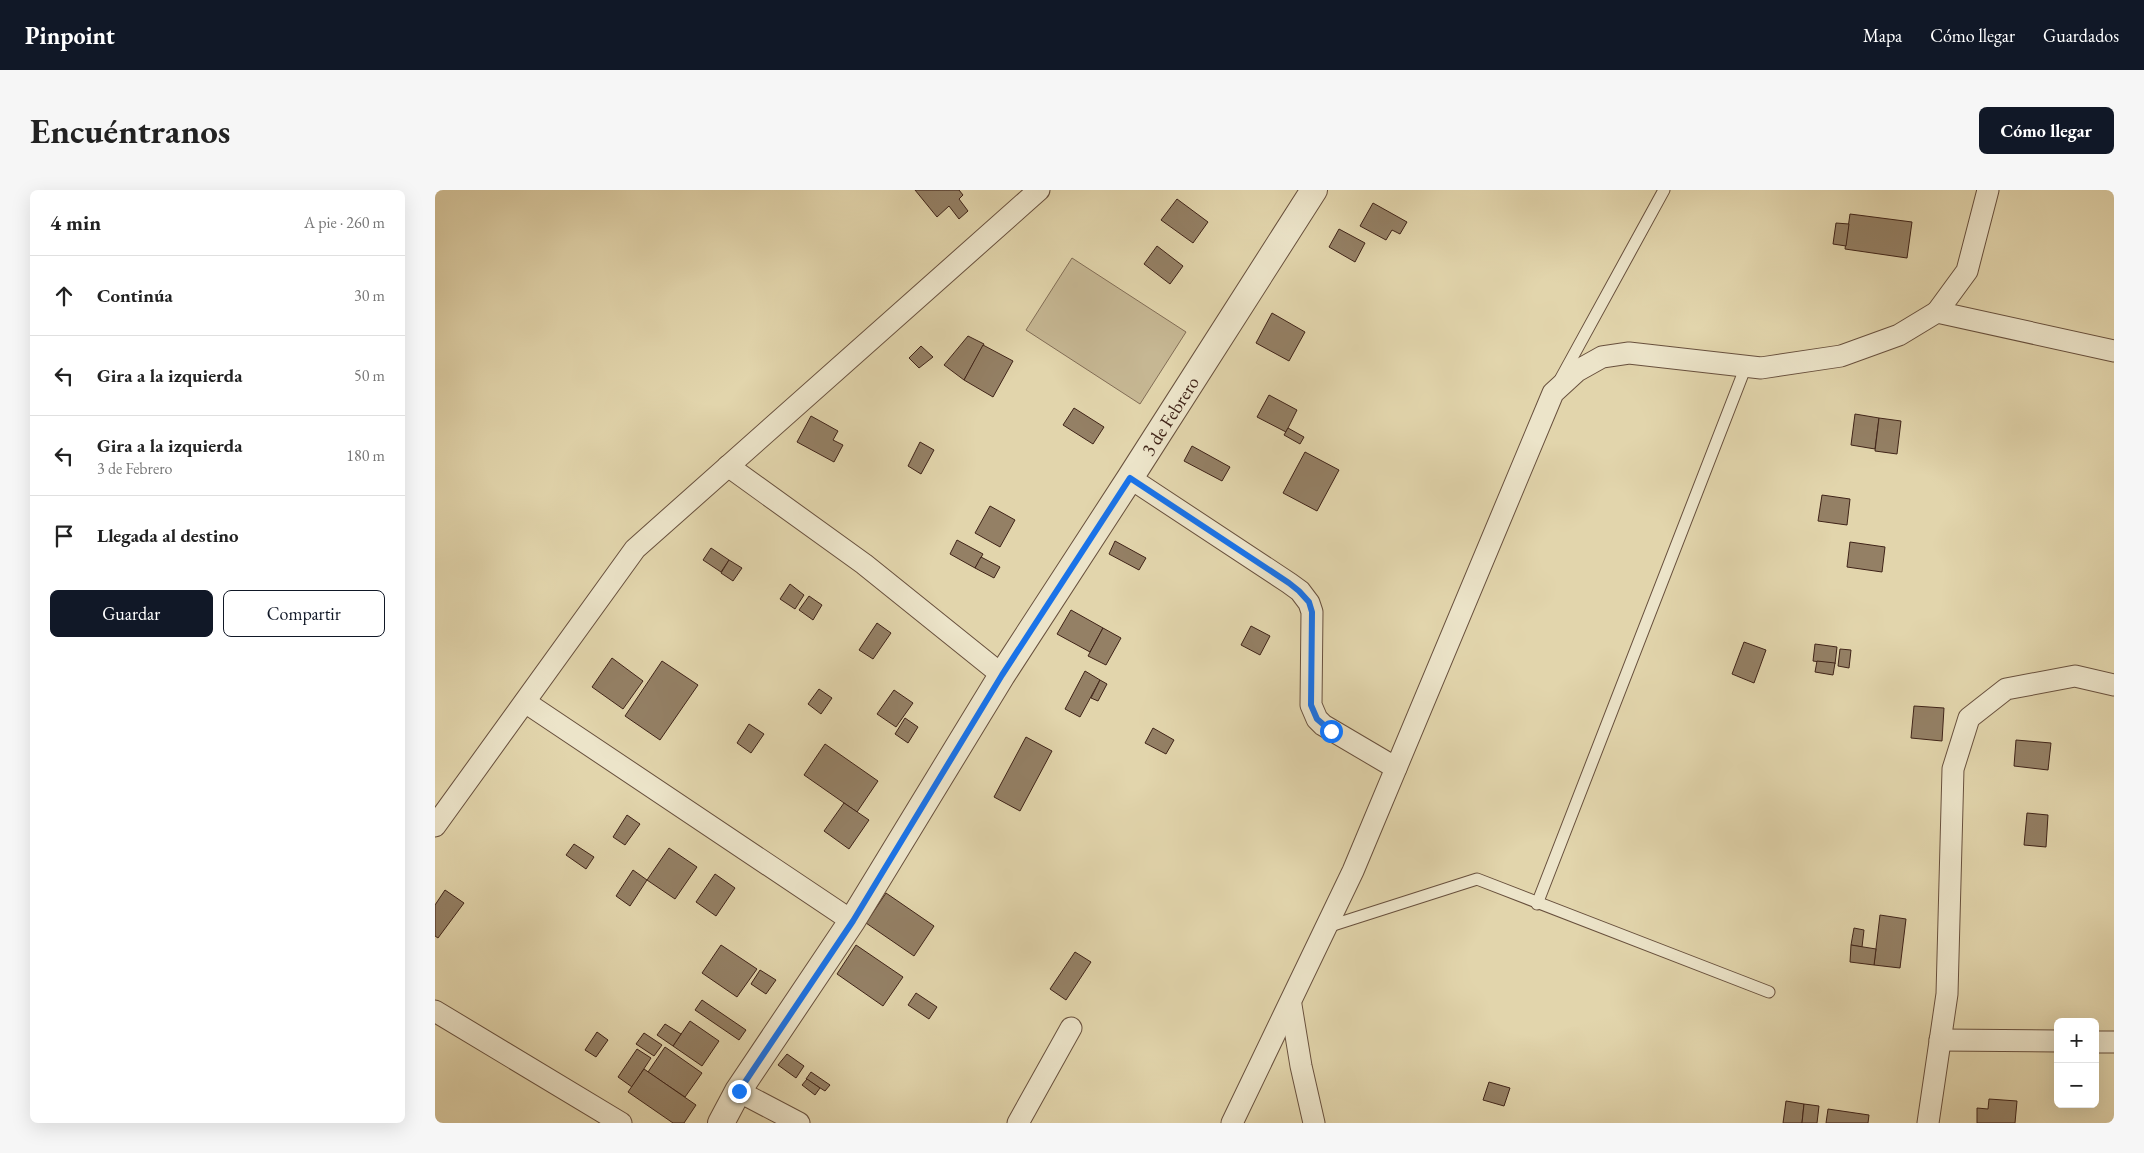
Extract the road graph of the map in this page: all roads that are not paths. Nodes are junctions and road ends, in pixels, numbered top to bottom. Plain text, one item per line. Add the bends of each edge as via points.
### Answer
1 (1039, 190) edge
2 (1313, 190) edge
3 (1663, 190) edge
4 (1989, 190) edge
5 (1937, 312) junction
6 (2114, 351) edge
7 (1746, 366) junction
8 (1553, 393) junction
9 (728, 466) junction
10 (1130, 478) junction
11 (1002, 675) junction
12 (2114, 685) edge
13 (525, 702) junction
14 (1396, 768) junction
15 (435, 826) edge
16 (1537, 904) junction
17 (853, 921) junction
18 (1327, 927) junction
19 (1769, 992) dead end
20 (1291, 1005) junction
21 (435, 1011) edge
22 (1071, 1028) dead end
23 (1940, 1040) junction
24 (2054, 1041) edge
25 (2099, 1042) edge
26 (2114, 1042) edge
27 (739, 1091) junction
28 (621, 1123) edge
29 (721, 1123) edge
30 (799, 1123) edge
31 (1018, 1123) edge
32 (1232, 1123) edge
33 (1314, 1123) edge
34 (1928, 1123) edge

1 - 9 street
2 - 10 street, 3 de Febrero
3 - 8 lane
4 - 5 street via 1967,271
5 - 6 street
5 - 7 street via 1899,335 1841,356 1761,368
7 - 8 street via 1620,354 1602,357 1577,372
7 - 16 lane
8 - 14 street
9 - 11 street via 864,564
9 - 13 street via 635,549
10 - 11 street, 3 de Febrero
10 - 14 street via 1299,591 1309,602 1312,612 1311,705 1317,719 1331,731
11 - 17 street, 3 de Febrero
12 - 23 street via 2075,676 2006,689 1969,718 1953,769 1947,994
13 - 15 street
13 - 17 street
14 - 18 street
16 - 18 lane via 1477,879
16 - 19 lane
17 - 27 street, 3 de Febrero
18 - 20 street
20 - 32 street
20 - 33 street
21 - 28 street
22 - 31 street
23 - 24 street
23 - 34 street
25 - 26 street
27 - 29 street, 3 de Febrero
27 - 30 street

